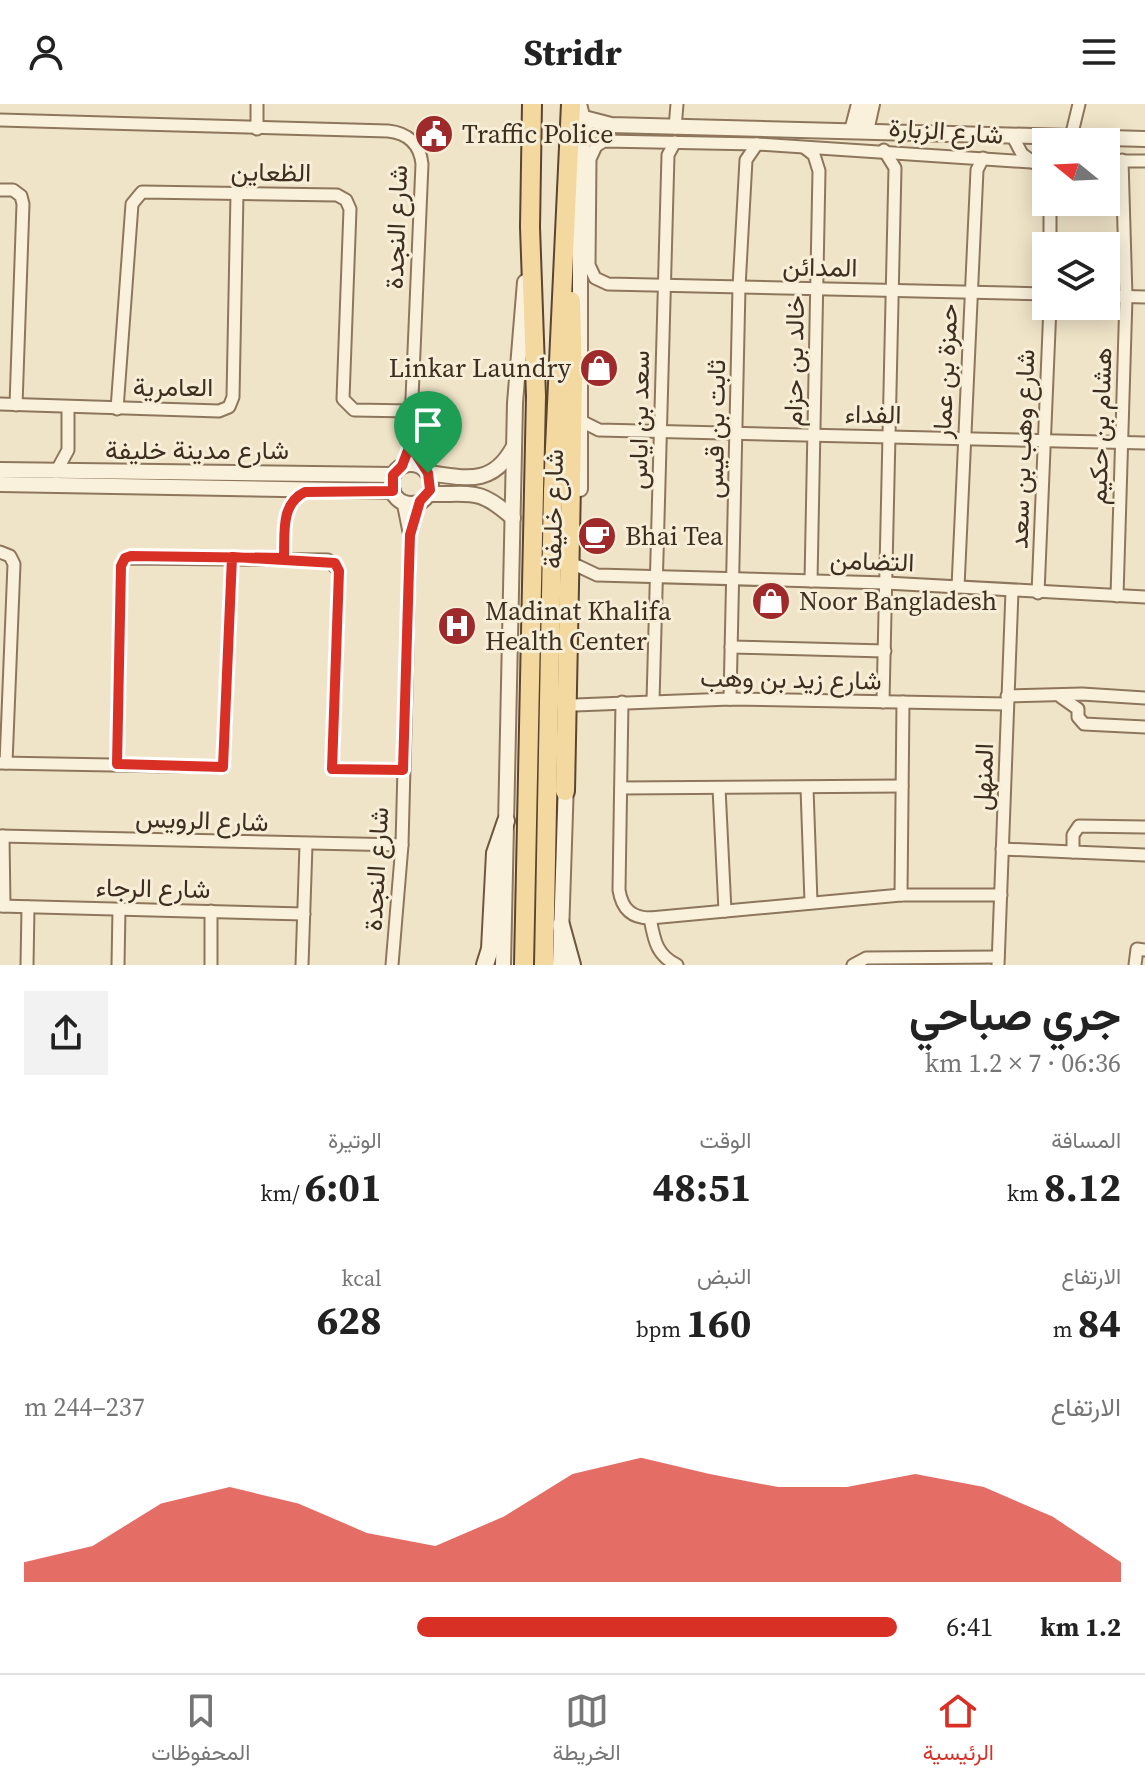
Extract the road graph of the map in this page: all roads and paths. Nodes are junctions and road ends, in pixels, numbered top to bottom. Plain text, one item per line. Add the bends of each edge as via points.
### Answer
1 (257, 104) edge
2 (532, 104) edge
3 (571, 104) edge
4 (677, 104) edge
5 (859, 104) edge
6 (872, 104) edge
7 (1079, 104) edge
8 (582, 111) edge
9 (0, 120) edge
10 (611, 125) junction
11 (1073, 128) edge
12 (257, 129) junction
13 (859, 131) junction
14 (675, 135) junction
15 (1013, 137) junction
16 (1032, 137) edge
17 (1120, 139) edge
18 (1145, 139) edge
19 (585, 140) junction
20 (733, 143) junction
21 (757, 144) junction
22 (805, 148) junction
23 (884, 150) junction
24 (905, 151) junction
25 (983, 158) junction
26 (1032, 158) edge
27 (746, 160) junction
28 (1122, 160) joint
29 (1032, 161) edge
30 (1145, 161) edge
31 (895, 168) junction
32 (0, 190) edge
33 (237, 194) junction
34 (530, 227) junction
35 (564, 254) junction
36 (595, 278) joint
37 (664, 284) junction
38 (739, 287) junction
39 (818, 288) junction
40 (894, 290) junction
41 (971, 292) junction
42 (1032, 294) edge
43 (1120, 297) edge
44 (1126, 297) junction
45 (1145, 297) edge
46 (1050, 320) edge
47 (0, 404) edge
48 (16, 405) junction
49 (68, 408) junction
50 (117, 409) junction
51 (412, 411) junction
52 (581, 421) junction
53 (599, 430) junction
54 (662, 431) junction
55 (737, 433) junction
56 (815, 435) junction
57 (890, 437) junction
58 (964, 438) junction
59 (1046, 441) junction
60 (1122, 442) junction
61 (581, 443) junction
62 (1145, 443) edge
63 (410, 445) junction
64 (514, 448) junction
65 (68, 450) junction
66 (0, 470) edge
67 (424, 470) junction
68 (398, 471) junction
69 (56, 472) junction
70 (88, 473) junction
71 (0, 484) edge
72 (268, 491) junction
73 (305, 492) junction
74 (398, 496) junction
75 (424, 497) junction
76 (287, 511) junction
77 (513, 518) junction
78 (410, 535) junction
79 (0, 552) edge
80 (232, 557) junction
81 (284, 558) junction
82 (578, 566) junction
83 (597, 575) junction
84 (656, 577) junction
85 (733, 579) junction
86 (811, 581) junction
87 (886, 583) junction
88 (958, 587) junction
89 (578, 588) junction
90 (1012, 591) junction
91 (1038, 593) junction
92 (1117, 596) junction
93 (1145, 597) edge
94 (731, 647) junction
95 (885, 651) junction
96 (1089, 695) junction
97 (1060, 697) junction
98 (1145, 698) edge
99 (730, 699) junction
100 (1007, 700) junction
101 (653, 701) junction
102 (622, 702) junction
103 (883, 702) junction
104 (903, 702) junction
105 (575, 705) junction
106 (1078, 709) junction
107 (1145, 727) edge
108 (3, 763) edge
109 (117, 764) junction
110 (403, 770) junction
111 (902, 786) junction
112 (621, 788) junction
113 (719, 788) junction
114 (807, 788) junction
115 (565, 791) junction
116 (506, 821) junction
117 (1145, 827) edge
118 (2, 836) edge
119 (306, 845) junction
120 (402, 845) junction
121 (1002, 849) junction
122 (1073, 852) junction
123 (1145, 855) edge
124 (901, 895) junction
125 (1001, 895) junction
126 (811, 902) junction
127 (2, 906) edge
128 (28, 907) junction
129 (119, 909) junction
130 (211, 911) junction
131 (725, 911) junction
132 (304, 914) junction
133 (650, 918) junction
134 (561, 925) junction
135 (1145, 950) edge
136 (998, 961) edge
137 (935, 962) edge
138 (27, 965) edge
139 (118, 965) edge
140 (211, 965) edge
141 (302, 965) edge
142 (392, 965) edge
143 (485, 965) edge
144 (503, 965) edge
145 (524, 965) edge
146 (544, 965) edge
147 (560, 965) edge
148 (572, 965) edge
149 (677, 965) edge
150 (853, 965) edge
151 (1135, 965) edge

1 - 12 street
2 - 34 main road, شارع خليفة
3 - 35 main road, شارع خليفة
4 - 14 street, سعد بن اياس
5 - 13 street
6 - 13 street
7 - 11 street
8 - 10 street, شارع الزبارة
8 - 19 street, شارع خليفة
9 - 12 street, شارع النجدة
10 - 14 street, شارع الزبارة
10 - 19 street
12 - 51 street, شارع النجدة via 398,132 417,146 422,164
13 - 14 street, شارع الزبارة
13 - 15 street, شارع الزبارة
14 - 20 street, شارع الزبارة
14 - 36 street, شارع الزبارة via 611,140 592,152 589,265
14 - 37 street, سعد بن اياس via 668,155
15 - 16 street, شارع الزبارة
15 - 26 street via 1019,151
17 - 18 street, شارع الزبارة
19 - 52 street, شارع خليفة via 580,166
20 - 21 street, شارع الزبارة
20 - 27 street
21 - 22 street, شارع الزبارة
21 - 27 street
22 - 23 street, شارع الزبارة
22 - 39 street, خالد بن حزام via 817,160 819,171
23 - 24 street, شارع الزبارة
23 - 31 street
24 - 25 street, شارع الزبارة
24 - 31 street
25 - 29 street, شارع الزبارة
25 - 41 street, حمزة بن عمار via 977,170
27 - 38 street, ثابت بن قيس
28 - 30 street
28 - 44 street, هشام بن حكيم
31 - 40 street
32 - 48 street via 13,190 23,204
33 - 50 street, الظعاين via 142,192 135,197
33 - 50 street, العامرية via 229,407
33 - 51 street, الظعاين via 337,195 346,200 350,209 343,399 354,410
34 - 64 street, شارع خليفة
34 - 145 main road, شارع خليفة via 536,396
35 - 115 main road via 573,381
35 - 146 main road, شارع خليفة via 553,491
36 - 37 street, المدائن via 608,284
37 - 38 street, المدائن
37 - 54 street, سعد بن اياس
38 - 39 street, المدائن
38 - 55 street, ثابت بن قيس
39 - 40 street, المدائن
39 - 56 street, خالد بن حزام
40 - 41 street, المدائن
40 - 57 street
41 - 42 street, المدائن
41 - 58 street, حمزة بن عمار
43 - 44 street
44 - 45 street
44 - 60 street, هشام بن حكيم
46 - 59 street, شارع وهب بن سعد
47 - 48 street, العامرية
48 - 49 street, العامرية
49 - 50 street, العامرية
49 - 65 street
51 - 63 street, شارع النجدة
52 - 53 street, الفداء
52 - 61 street, شارع خليفة
53 - 54 street, الفداء
53 - 61 street
54 - 55 street, الفداء
54 - 84 street, سعد بن اياس
55 - 56 street, الفداء
55 - 85 street, ثابت بن قيس
56 - 57 street, الفداء
56 - 86 street, خالد بن حزام
57 - 58 street, الفداء
57 - 87 street
58 - 59 street, الفداء
58 - 88 street, حمزة بن عمار
59 - 60 street, الفداء
59 - 91 street, شارع وهب بن سعد
60 - 62 street, الفداء
60 - 92 street, هشام بن حكيم
61 - 82 street, شارع خليفة
63 - 67 street, شارع النجدة
63 - 68 street, شارع النجدة
64 - 67 street via 500,469 484,477
64 - 77 street, شارع خليفة
65 - 69 street
65 - 70 street
66 - 69 street, شارع مدينة خليفة
67 - 68 street, شارع مدينة خليفة
67 - 75 street
68 - 70 street, شارع مدينة خليفة
68 - 74 street
69 - 70 street, شارع مدينة خليفة
71 - 72 street, شارع مدينة خليفة
72 - 73 street, شارع مدينة خليفة
72 - 76 street
73 - 74 street, شارع مدينة خليفة
73 - 76 street via 290,502
74 - 75 street, شارع مدينة خليفة
74 - 78 street, شارع النجدة
75 - 77 street via 481,495
75 - 78 street, شارع النجدة
76 - 81 street
77 - 116 street, شارع خليفة
78 - 110 street, شارع النجدة
79 - 108 street via 14,564
80 - 81 street
80 - 109 street via 125,558
80 - 109 street via 223,767
81 - 110 street via 328,560 339,571 332,769
82 - 83 street, التضامن
82 - 89 street, شارع خليفة
83 - 84 street, التضامن
83 - 89 street
84 - 85 street, التضامن
84 - 101 street, سعد بن اياس
85 - 86 street, التضامن
85 - 94 street, ثابت بن قيس
86 - 87 street, التضامن
87 - 88 street, التضامن
87 - 95 street
88 - 90 street, التضامن
89 - 105 street, شارع خليفة
90 - 91 street, التضامن
90 - 100 street, المنهل
91 - 92 street, التضامن
92 - 93 street, التضامن
94 - 95 street
94 - 99 street, ثابت بن قيس
95 - 103 street
96 - 97 street, شارع زيد بن وهب
96 - 98 street, شارع زيد بن وهب
96 - 106 street
97 - 100 street, شارع زيد بن وهب
97 - 106 street
99 - 101 street, شارع زيد بن وهب
99 - 103 street, شارع زيد بن وهب
100 - 104 street, شارع زيد بن وهب
100 - 121 street, المنهل
101 - 102 street, شارع زيد بن وهب
102 - 105 street, شارع زيد بن وهب
102 - 112 street
103 - 104 street, شارع زيد بن وهب
104 - 111 street
105 - 115 street, شارع خليفة
106 - 107 street via 1079,720 1088,725
108 - 109 street
110 - 120 street, شارع النجدة
111 - 114 street
111 - 124 street
112 - 113 street
112 - 133 street via 619,890 630,913
113 - 114 street
113 - 131 street
114 - 126 street
115 - 134 street, شارع خليفة
116 - 143 main road via 495,853
116 - 144 street, شارع خليفة
117 - 122 street via 1079,826
118 - 119 street, شارع الرويس
118 - 127 street
119 - 120 street, شارع الرويس
119 - 132 street
120 - 142 street, شارع النجدة
121 - 122 street
121 - 125 street, المنهل
122 - 123 street
124 - 125 street
124 - 126 street
125 - 136 street, المنهل
126 - 131 street
127 - 128 street, شارع الرجاء
128 - 129 street, شارع الرجاء
128 - 138 street
129 - 130 street, شارع الرجاء
129 - 139 street
130 - 132 street, شارع الرجاء
130 - 140 street
131 - 133 street
132 - 141 street
133 - 149 street via 662,956
134 - 147 street, شارع خليفة
134 - 148 main road
135 - 151 street via 1137,949
136 - 137 street
137 - 150 street via 866,958

